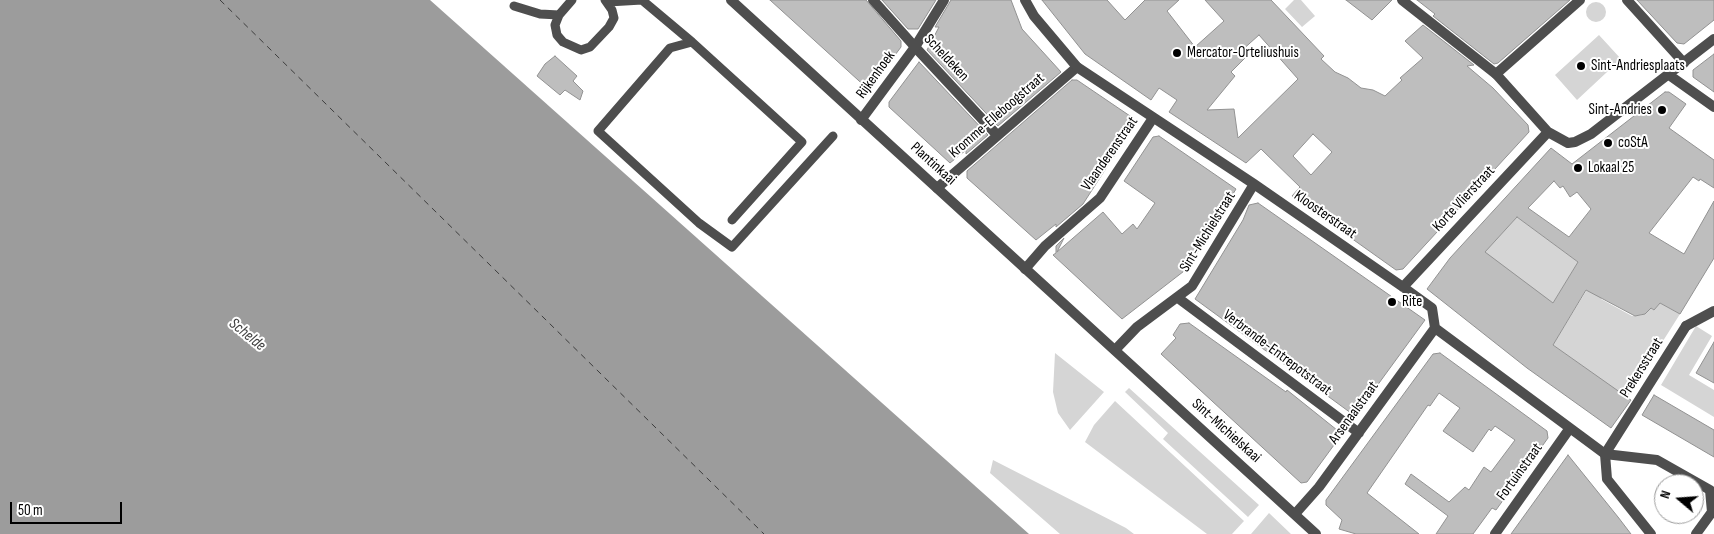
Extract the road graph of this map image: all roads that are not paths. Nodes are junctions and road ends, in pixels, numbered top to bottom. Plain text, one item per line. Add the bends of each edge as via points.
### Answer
1 (572, 0) edge
2 (642, 0) edge
3 (731, 0) edge
4 (873, 0) edge
5 (944, 0) edge
6 (1025, 0) edge
7 (1402, 0) edge
8 (1580, 0) edge
9 (1627, 0) edge
10 (607, 1) edge
11 (514, 6) dead end
12 (559, 15) junction
13 (1714, 39) edge
14 (692, 42) junction
15 (914, 47) junction
16 (1684, 63) junction
17 (1076, 67) junction
18 (1496, 74) junction
19 (1669, 75) junction
20 (1714, 107) edge
21 (1153, 118) junction
22 (861, 120) junction
23 (1548, 132) junction
24 (997, 135) junction
25 (833, 136) dead end
26 (1254, 184) junction
27 (938, 188) junction
28 (732, 220) dead end
29 (1025, 269) junction
30 (1403, 287) junction
31 (1178, 298) junction
32 (1714, 311) edge
33 (1435, 328) junction
34 (1116, 350) junction
35 (1570, 428) junction
36 (1359, 433) junction
37 (1605, 454) junction
38 (1713, 512) edge
39 (1295, 514) junction
40 (1316, 534) edge
41 (1494, 534) edge
42 (1651, 534) edge
43 (1696, 534) edge

1 - 12 lane
2 - 10 lane
2 - 14 lane
3 - 22 street, Plantinkaai
4 - 15 street, Scheldeken
5 - 15 street, Rijkenhoek
6 - 17 street, Kloosterstraat via 1034,16
7 - 18 street
8 - 18 street
9 - 16 street
10 - 12 lane via 614,18 590,48 581,50 563,42 555,25
11 - 12 lane via 540,14
13 - 16 street
14 - 25 lane via 670,48 598,131 699,223 732,247
14 - 28 lane via 802,142
15 - 22 street, Rijkenhoek
15 - 24 street, Scheldeken
16 - 19 street
17 - 21 street, Kloosterstraat
17 - 24 street, Kromme-Elleboogstraat
18 - 23 street
19 - 20 street
19 - 23 street via 1583,140 1568,142
21 - 26 street, Kloosterstraat
21 - 29 street, Vlaanderenstraat via 1100,198 1045,246
22 - 27 street, Plantinkaai
23 - 30 street, Korte Vlierstraat
24 - 27 street, Kromme-Elleboogstraat
26 - 30 street, Kloosterstraat
26 - 31 street, Sint-Michielstraat via 1192,286
27 - 29 street, Plantinkaai
29 - 34 street, Plantinkaai
30 - 33 street, Kloosterstraat via 1432,308
31 - 34 street, Sint-Michielstraat via 1137,327
31 - 36 street, Verbrande-Entrepotstraat
32 - 37 street, Prekersstraat via 1686,326
33 - 35 street
33 - 36 street, Arsenaalstraat
34 - 39 street, Sint-Michielskaai
35 - 37 street
35 - 41 street, Fortuinstraat
36 - 39 street, Arsenaalstraat
37 - 38 street via 1657,460 1710,490
37 - 42 street via 1607,479
38 - 43 street
39 - 40 street, Sint-Michielskaai

